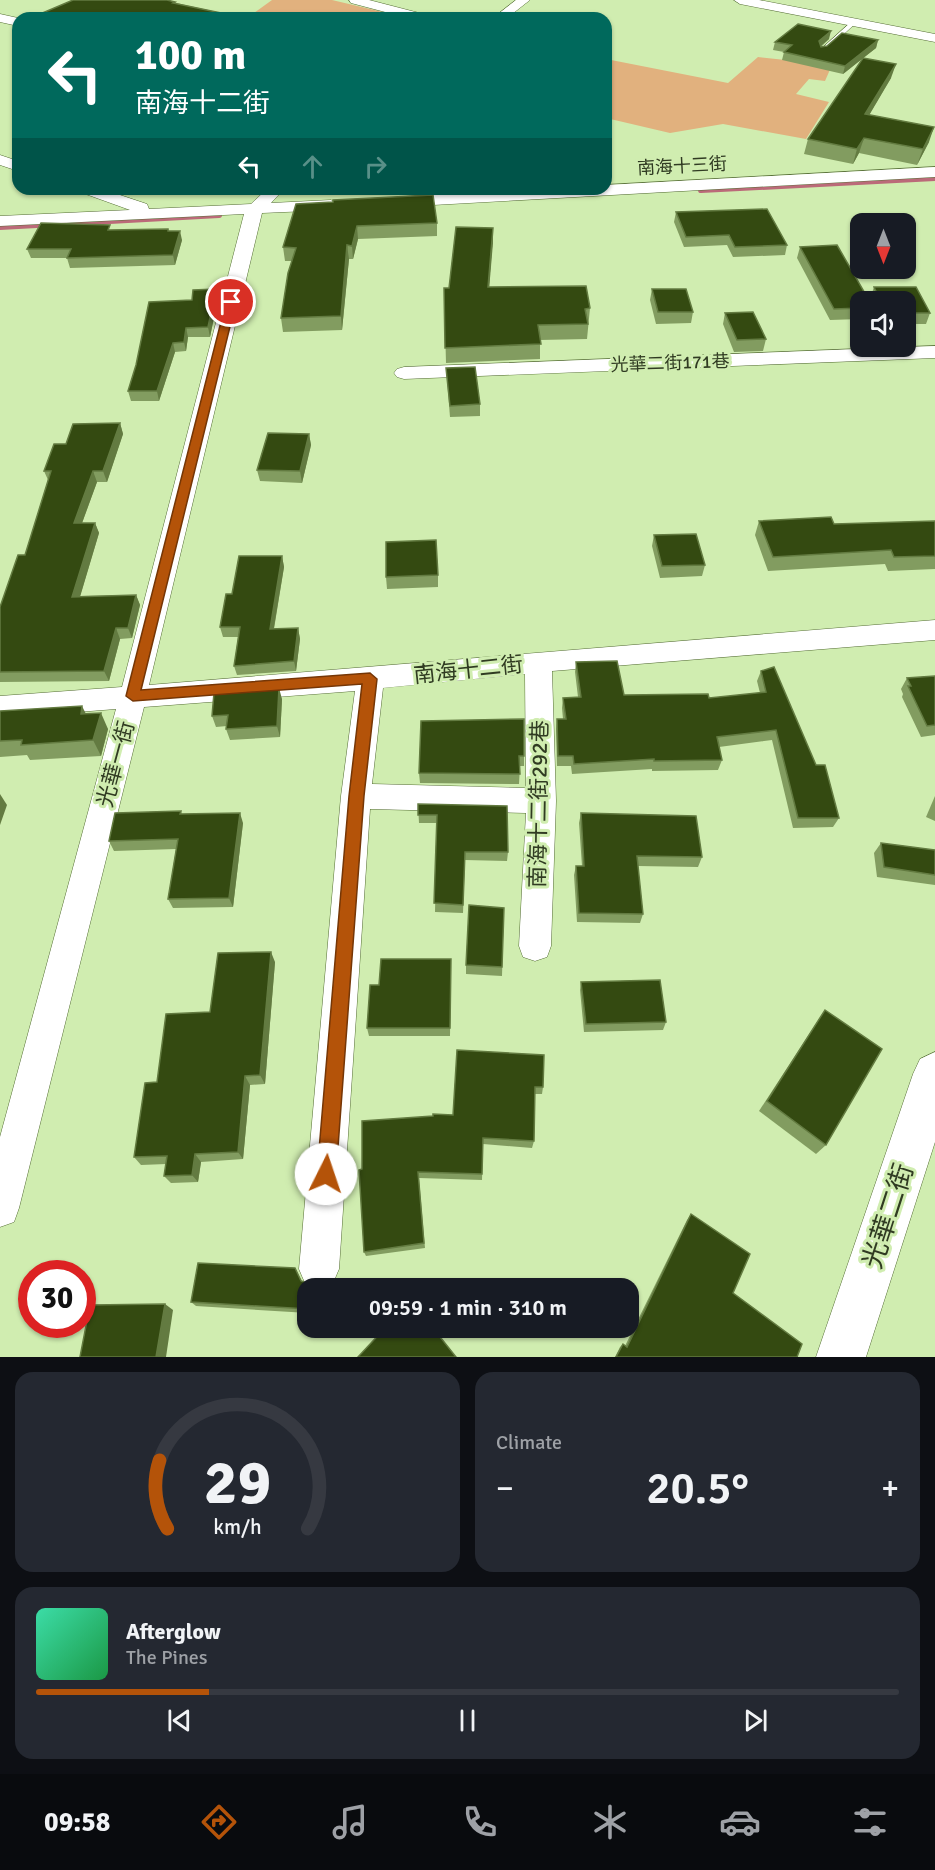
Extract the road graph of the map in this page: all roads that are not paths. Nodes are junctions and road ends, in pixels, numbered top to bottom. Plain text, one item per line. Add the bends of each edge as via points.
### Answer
1 (355, 0) edge
2 (524, 0) edge
3 (740, 0) edge
4 (400, 12) edge
5 (507, 12) edge
6 (853, 22) junction
7 (935, 38) edge
8 (821, 52) edge
9 (935, 172) edge
10 (612, 190) edge
11 (103, 195) edge
12 (270, 195) edge
13 (513, 195) edge
14 (384, 202) edge
15 (348, 204) edge
16 (254, 210) junction
17 (153, 212) junction
18 (0, 221) edge
19 (935, 352) edge
20 (404, 373) dead end
21 (935, 630) edge
22 (538, 662) junction
23 (370, 679) junction
24 (133, 696) junction
25 (0, 707) edge
26 (356, 796) junction
27 (541, 801) junction
28 (535, 946) dead end
29 (935, 1074) edge
30 (0, 1208) edge
31 (319, 1269) dead end
32 (841, 1357) edge

1 - 4 street
2 - 5 street
3 - 6 street
6 - 7 street
6 - 8 lane
9 - 10 street, 南海十三街
11 - 17 street
12 - 16 street
13 - 14 street, 南海十三街
15 - 16 street
16 - 17 street
16 - 24 street, 光華一街
17 - 18 street
19 - 20 street, 光華二街171巷
21 - 22 street, 南海十二街
22 - 23 street, 南海十二街
22 - 27 street, 南海十二街292巷
23 - 24 street, 南海十二街
23 - 26 street
24 - 25 street, 南海十二街
24 - 30 street, 光華一街
26 - 27 street
26 - 31 street
27 - 28 street, 南海十二街292巷
29 - 32 street, 光華二街

